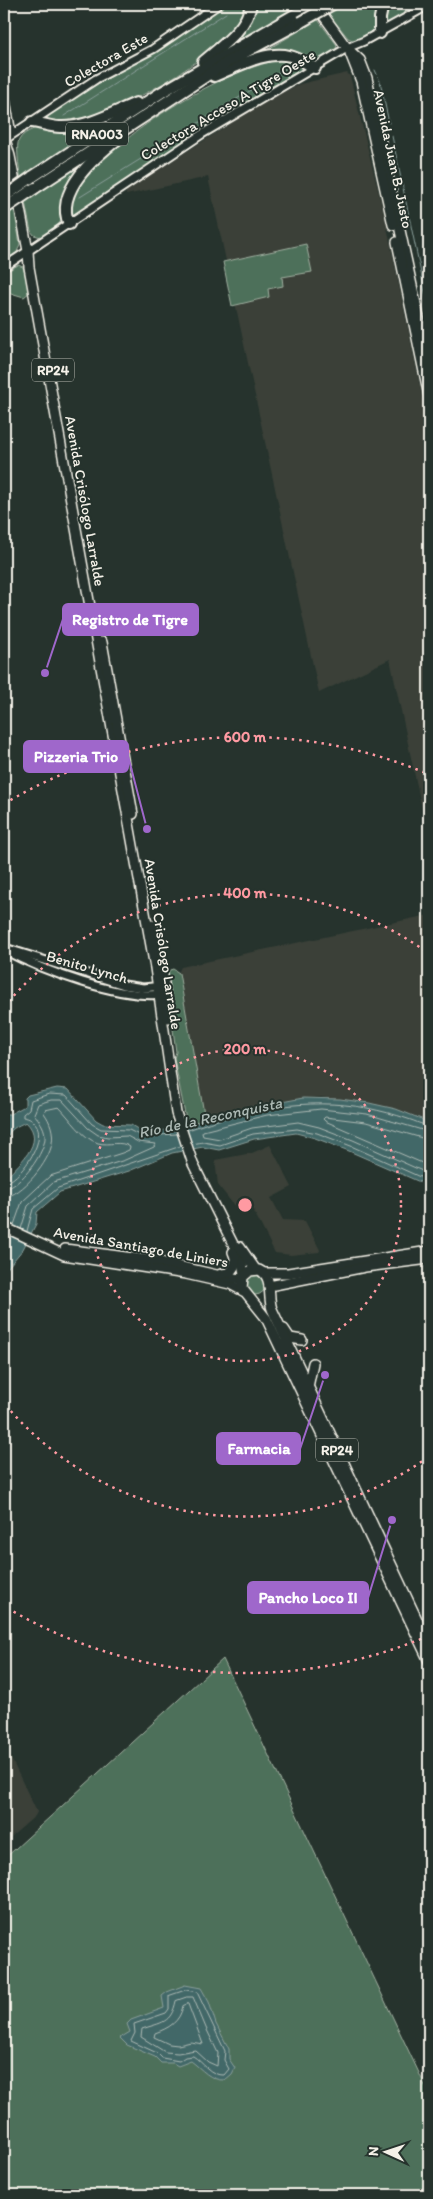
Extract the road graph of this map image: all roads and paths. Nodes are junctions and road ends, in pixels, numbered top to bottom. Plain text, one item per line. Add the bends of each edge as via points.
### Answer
1 (219, 4) edge
2 (251, 4) edge
3 (313, 4) edge
4 (332, 4) edge
5 (383, 4) edge
6 (429, 5) edge
7 (323, 15) dead end
8 (298, 18) junction
9 (380, 33) junction
10 (347, 48) junction
11 (315, 68) junction
12 (181, 80) junction
13 (162, 92) junction
14 (182, 92) junction
15 (4, 94) edge
16 (156, 108) junction
17 (32, 122) junction
18 (4, 139) edge
19 (34, 183) junction
20 (4, 197) edge
21 (4, 209) edge
22 (69, 224) junction
23 (28, 251) junction
24 (4, 267) edge
25 (429, 364) edge
26 (429, 396) edge
27 (4, 949) edge
28 (162, 990) junction
29 (205, 1182) junction
30 (4, 1228) edge
31 (36, 1242) junction
32 (231, 1242) junction
33 (429, 1251) edge
34 (429, 1258) edge
35 (260, 1271) junction
36 (210, 1273) junction
37 (243, 1277) junction
38 (269, 1288) junction
39 (246, 1294) junction
40 (280, 1327) junction
41 (302, 1340) dead end
42 (313, 1363) dead end
43 (308, 1388) junction
44 (429, 1645) edge
45 (429, 1661) edge

1 - 17 street, Colectora Este via 153,49 96,79
2 - 12 highway via 246,20 229,39
3 - 8 highway, RNA003
4 - 8 highway, RNA003, bridge
5 - 9 highway
6 - 9 street, Colectora Acceso A Tigre Oeste
7 - 10 main road, Avenida Juan B. Justo
8 - 12 highway, RNA003
8 - 14 highway, RNA003
9 - 10 street, Colectora Acceso A Tigre Oeste
10 - 11 street, Colectora Acceso A Tigre Oeste
10 - 25 main road, Avenida Juan B. Justo via 360,60 368,78
10 - 26 main road, Avenida Juan B. Justo via 361,81
11 - 14 highway via 292,57 268,56
11 - 22 street, Colectora Acceso A Tigre Oeste via 202,134
12 - 13 highway, RNA003
13 - 17 highway via 77,125 53,127
13 - 19 highway, RNA003
14 - 16 highway, RNA003
15 - 18 main road, Avenida Crisólogo Larralde / RP24 via 10,128
16 - 19 highway, RNA003
16 - 22 highway via 115,140 79,178 66,203 65,216
17 - 18 street, Colectora Este
18 - 23 main road, Avenida Crisólogo Larralde / RP24
19 - 20 highway, RNA003, bridge
19 - 21 highway, RNA003, bridge
22 - 23 street, Colectora Acceso A Tigre Oeste
23 - 24 street, Colectora Acceso A Tigre Oeste
23 - 28 main road, Avenida Crisólogo Larralde / RP24 via 34,266
27 - 28 street, Benito Lynch via 124,985
28 - 29 main road, Avenida Crisólogo Larralde / RP24 via 179,1126
29 - 32 main road, Avenida Crisólogo Larralde / RP24
29 - 35 main road, Avenida Crisólogo Larralde / RP24 via 244,1254
30 - 31 main road, Avenida Santiago de Liniers
31 - 36 main road, Avenida Santiago de Liniers via 72,1251 156,1261
31 - 39 main road, Avenida Santiago de Liniers via 64,1254 227,1283
32 - 36 main road via 236,1258 232,1269 226,1274
32 - 37 main road, Avenida Crisólogo Larralde / RP24 via 242,1262
33 - 35 main road via 288,1273
34 - 38 main road via 365,1267
35 - 37 main road via 250,1271
35 - 38 main road, RP24 via 269,1280
36 - 37 main road, Avenida Santiago de Liniers
37 - 39 main road, RP24
38 - 39 main road via 262,1296
38 - 40 main road, RP24 via 269,1302
39 - 45 main road, RP24 via 266,1318
40 - 41 main road via 290,1338
40 - 43 main road, RP24
42 - 43 main road
43 - 44 main road, RP24

